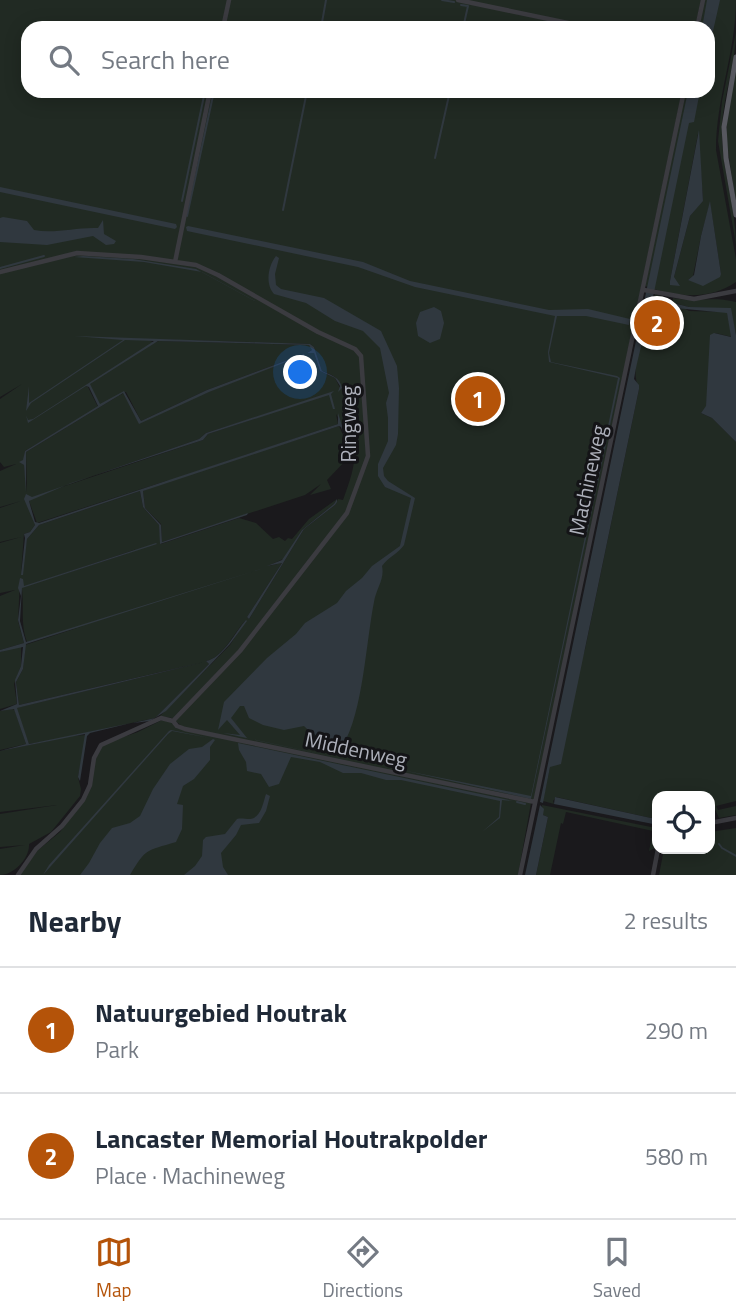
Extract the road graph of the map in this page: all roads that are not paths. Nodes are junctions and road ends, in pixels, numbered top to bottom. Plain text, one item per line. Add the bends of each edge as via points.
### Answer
1 (229, 0) edge
2 (458, 0) edge
3 (703, 0) edge
4 (224, 21) edge
5 (558, 21) edge
6 (698, 21) edge
7 (736, 57) edge
8 (209, 98) edge
9 (683, 98) edge
10 (736, 215) edge
11 (175, 262) junction
12 (0, 272) edge
13 (645, 290) junction
14 (736, 291) edge
15 (173, 721) junction
16 (535, 803) junction
17 (736, 818) edge
18 (715, 822) edge
19 (657, 854) edge
20 (18, 875) edge
21 (520, 875) edge
22 (653, 875) edge

1 - 4 street
2 - 5 street
3 - 6 street
7 - 10 main road via 724,127
8 - 11 street
9 - 13 street, Machineweg
11 - 12 street via 77,253
11 - 15 street, Ringweg via 212,272 358,352 368,456 343,520 229,665
13 - 14 street via 694,299
13 - 16 street, Machineweg
15 - 16 street, Middenweg via 185,729
15 - 20 street via 161,718 101,746 82,802
16 - 21 street, Machineweg
17 - 18 street
19 - 22 street

